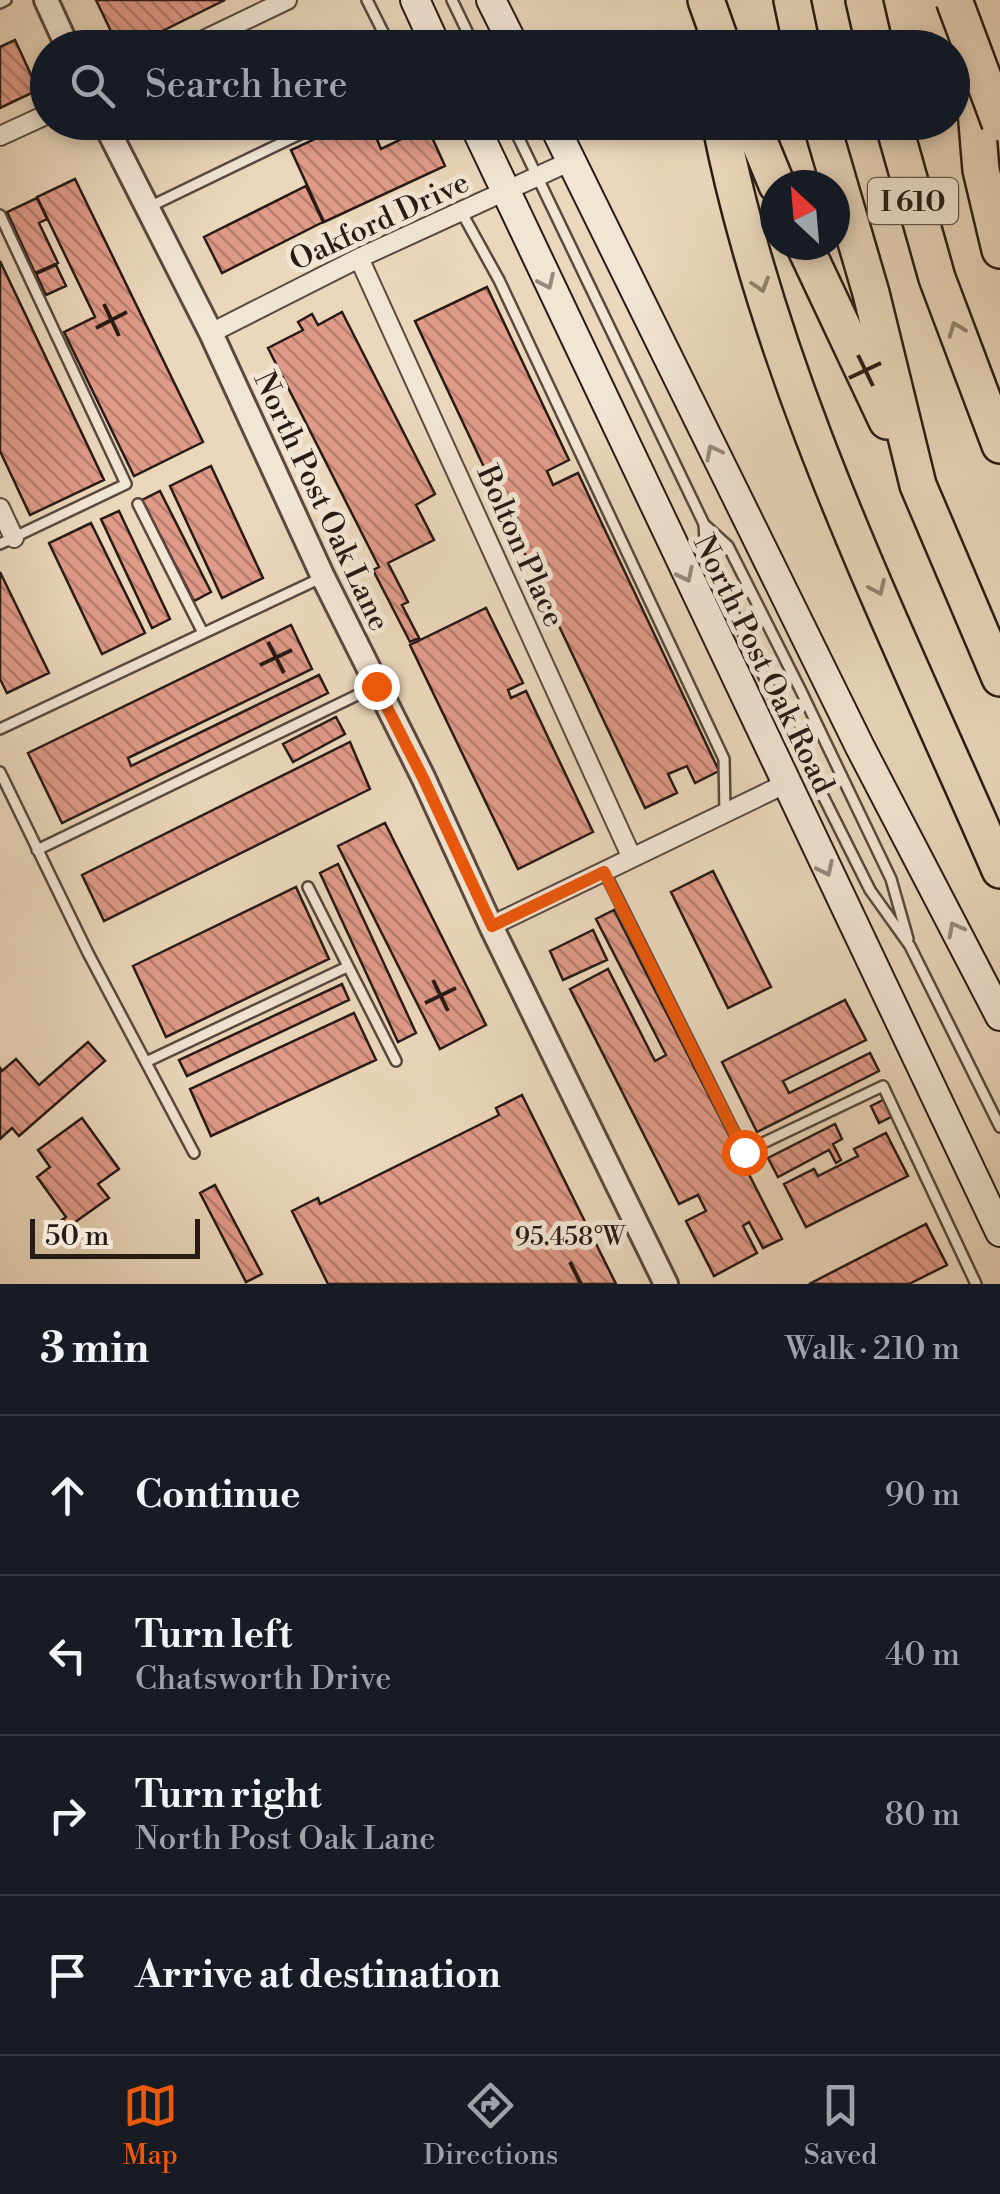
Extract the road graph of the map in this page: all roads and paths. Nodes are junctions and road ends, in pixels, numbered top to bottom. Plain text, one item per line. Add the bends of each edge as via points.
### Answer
1 (46, 0) edge
2 (287, 0) edge
3 (367, 0) edge
4 (414, 0) edge
5 (452, 0) edge
6 (491, 0) edge
7 (702, 0) edge
8 (792, 0) edge
9 (864, 0) edge
10 (954, 0) edge
11 (966, 0) edge
12 (60, 30) edge
13 (224, 30) edge
14 (382, 30) edge
15 (428, 30) edge
16 (466, 30) edge
17 (506, 30) edge
18 (704, 30) edge
19 (715, 30) edge
20 (798, 30) edge
21 (870, 30) edge
22 (965, 30) edge
23 (969, 30) edge
24 (970, 43) edge
25 (970, 45) edge
26 (30, 122) edge
27 (1000, 123) edge
28 (0, 136) edge
29 (113, 140) edge
30 (288, 140) edge
31 (481, 140) edge
32 (519, 140) edge
33 (561, 140) edge
34 (724, 140) edge
35 (758, 140) edge
36 (826, 140) edge
37 (898, 140) edge
38 (571, 162) junction
39 (771, 170) edge
40 (538, 178) junction
41 (506, 193) junction
42 (149, 208) junction
43 (462, 213) junction
44 (0, 215) edge
45 (1000, 250) edge
46 (360, 258) junction
47 (811, 260) edge
48 (211, 333) junction
49 (1000, 445) edge
50 (918, 486) junction
51 (138, 504) dead end
52 (0, 508) edge
53 (704, 524) junction
54 (7, 541) edge
55 (323, 577) junction
56 (203, 633) junction
57 (1000, 678) edge
58 (376, 686) junction
59 (0, 730) edge
60 (0, 772) edge
61 (785, 784) junction
62 (725, 813) junction
63 (38, 850) junction
64 (632, 858) junction
65 (1000, 870) edge
66 (604, 872) junction
67 (308, 887) dead end
68 (492, 926) junction
69 (910, 946) junction
70 (347, 967) junction
71 (1000, 1016) edge
72 (396, 1061) dead end
73 (146, 1062) junction
74 (1000, 1127) edge
75 (194, 1153) dead end
76 (1000, 1232) edge
77 (666, 1284) edge
78 (976, 1284) edge

1 - 12 street
2 - 13 street
3 - 14 lane
4 - 15 main road
5 - 16 lane
6 - 17 main road
7 - 18 highway
7 - 19 highway
8 - 20 highway
9 - 21 highway
10 - 22 highway, bridge
11 - 23 highway
24 - 27 highway, bridge
25 - 45 highway via 981,170
26 - 28 street
29 - 42 street, North Post Oak Lane
30 - 42 lane
31 - 41 main road, North Post Oak Road
32 - 40 lane
33 - 38 main road, North Post Oak Road
34 -> 65 highway via 758,279 810,430
35 - 39 highway
36 - 50 highway, I 610
49 -> 37 highway, I 610 via 936,278
38 - 40 street, Oakford Drive
71 -> 38 main road, North Post Oak Road
40 - 41 street, Oakford Drive
40 - 53 lane
41 - 43 street, Oakford Drive
41 -> 61 main road, North Post Oak Road
42 - 48 street, North Post Oak Lane
43 - 46 street, Oakford Drive
43 - 62 lane via 724,758
44 - 54 lane via 126,484
46 - 48 street, Oakford Drive
46 - 64 street, Bolton Place
47 - 50 highway
48 - 55 street, North Post Oak Lane
50 - 57 highway, I 610
51 - 56 lane
52 - 54 street
53 - 69 lane via 728,546 801,692 890,879
53 - 69 lane via 706,556 777,704 870,890
55 - 56 lane
55 - 58 street, North Post Oak Lane
56 - 59 lane
58 - 63 lane
58 - 68 street, North Post Oak Lane
60 - 63 lane
61 - 62 street
61 -> 76 main road, North Post Oak Road
62 - 64 street
63 - 73 lane
64 - 66 street
66 - 68 street
66 - 78 lane via 744,1152 883,1086
67 - 70 lane
68 - 77 street, North Post Oak Lane
69 - 74 lane
70 - 72 lane
70 - 73 lane
73 - 75 lane

